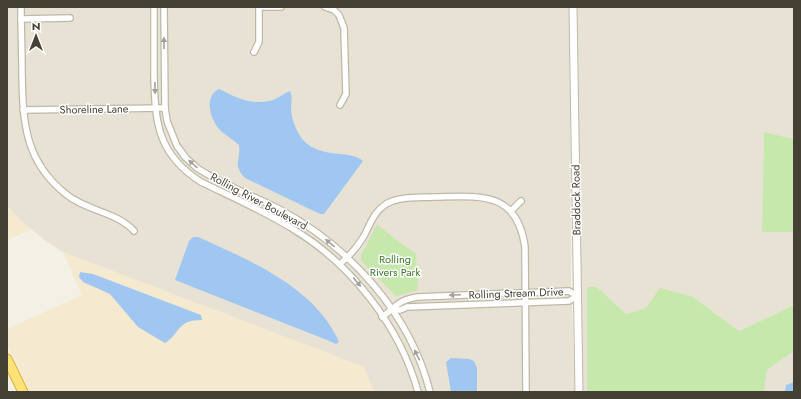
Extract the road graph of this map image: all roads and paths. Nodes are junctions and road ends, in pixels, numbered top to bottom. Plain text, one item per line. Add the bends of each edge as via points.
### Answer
1 (21, 7) edge
2 (154, 7) edge
3 (164, 7) edge
4 (259, 7) edge
5 (281, 7) edge
6 (325, 7) edge
7 (573, 7) edge
8 (70, 18) dead end
9 (21, 19) junction
10 (254, 52) dead end
11 (340, 105) dead end
12 (155, 108) junction
13 (165, 108) junction
14 (23, 110) junction
15 (521, 201) dead end
16 (511, 211) junction
17 (134, 231) dead end
18 (347, 258) junction
19 (340, 264) junction
20 (525, 292) junction
21 (577, 296) junction
22 (525, 302) junction
23 (393, 310) junction
24 (382, 317) junction
25 (7, 359) edge
26 (23, 392) edge
27 (418, 392) edge
28 (430, 392) edge
29 (526, 392) edge
30 (579, 392) edge

1 - 9 street
2 -> 12 street, Rolling River Boulevard
13 -> 3 street, Rolling River Boulevard
4 - 5 street
4 - 10 street via 260,42
6 - 11 street via 339,15 344,28 346,94
7 - 21 street, Braddock Road
8 - 9 street
9 - 14 street
12 - 13 street, Shoreline Lane
12 - 14 street, Shoreline Lane
12 - 19 street, Rolling River Boulevard via 162,140 177,163 189,175 294,230
18 -> 13 street, Rolling River Boulevard via 300,221 197,168 186,158 170,133
14 - 17 street via 27,139 32,153 55,185 84,206 126,222
15 - 16 street
16 - 18 street via 494,200 480,196 400,199 385,204 378,210 362,239
16 - 20 street via 523,232
18 - 19 street
18 - 23 street, Rolling River Boulevard
19 -> 24 street, Rolling River Boulevard via 369,297
20 - 21 street, Rolling Stream Drive via 569,291
20 - 22 street
20 -> 23 street, Rolling Stream Drive via 417,297 397,303
21 - 22 street, Rolling Stream Drive via 569,300
21 - 30 street, Braddock Road
22 - 23 street, Rolling Stream Drive via 407,307
22 - 29 street
23 - 24 street, Rolling Stream Drive
28 -> 23 street, Rolling River Boulevard via 420,361
24 - 27 street, Rolling River Boulevard via 398,342
25 - 26 highway

